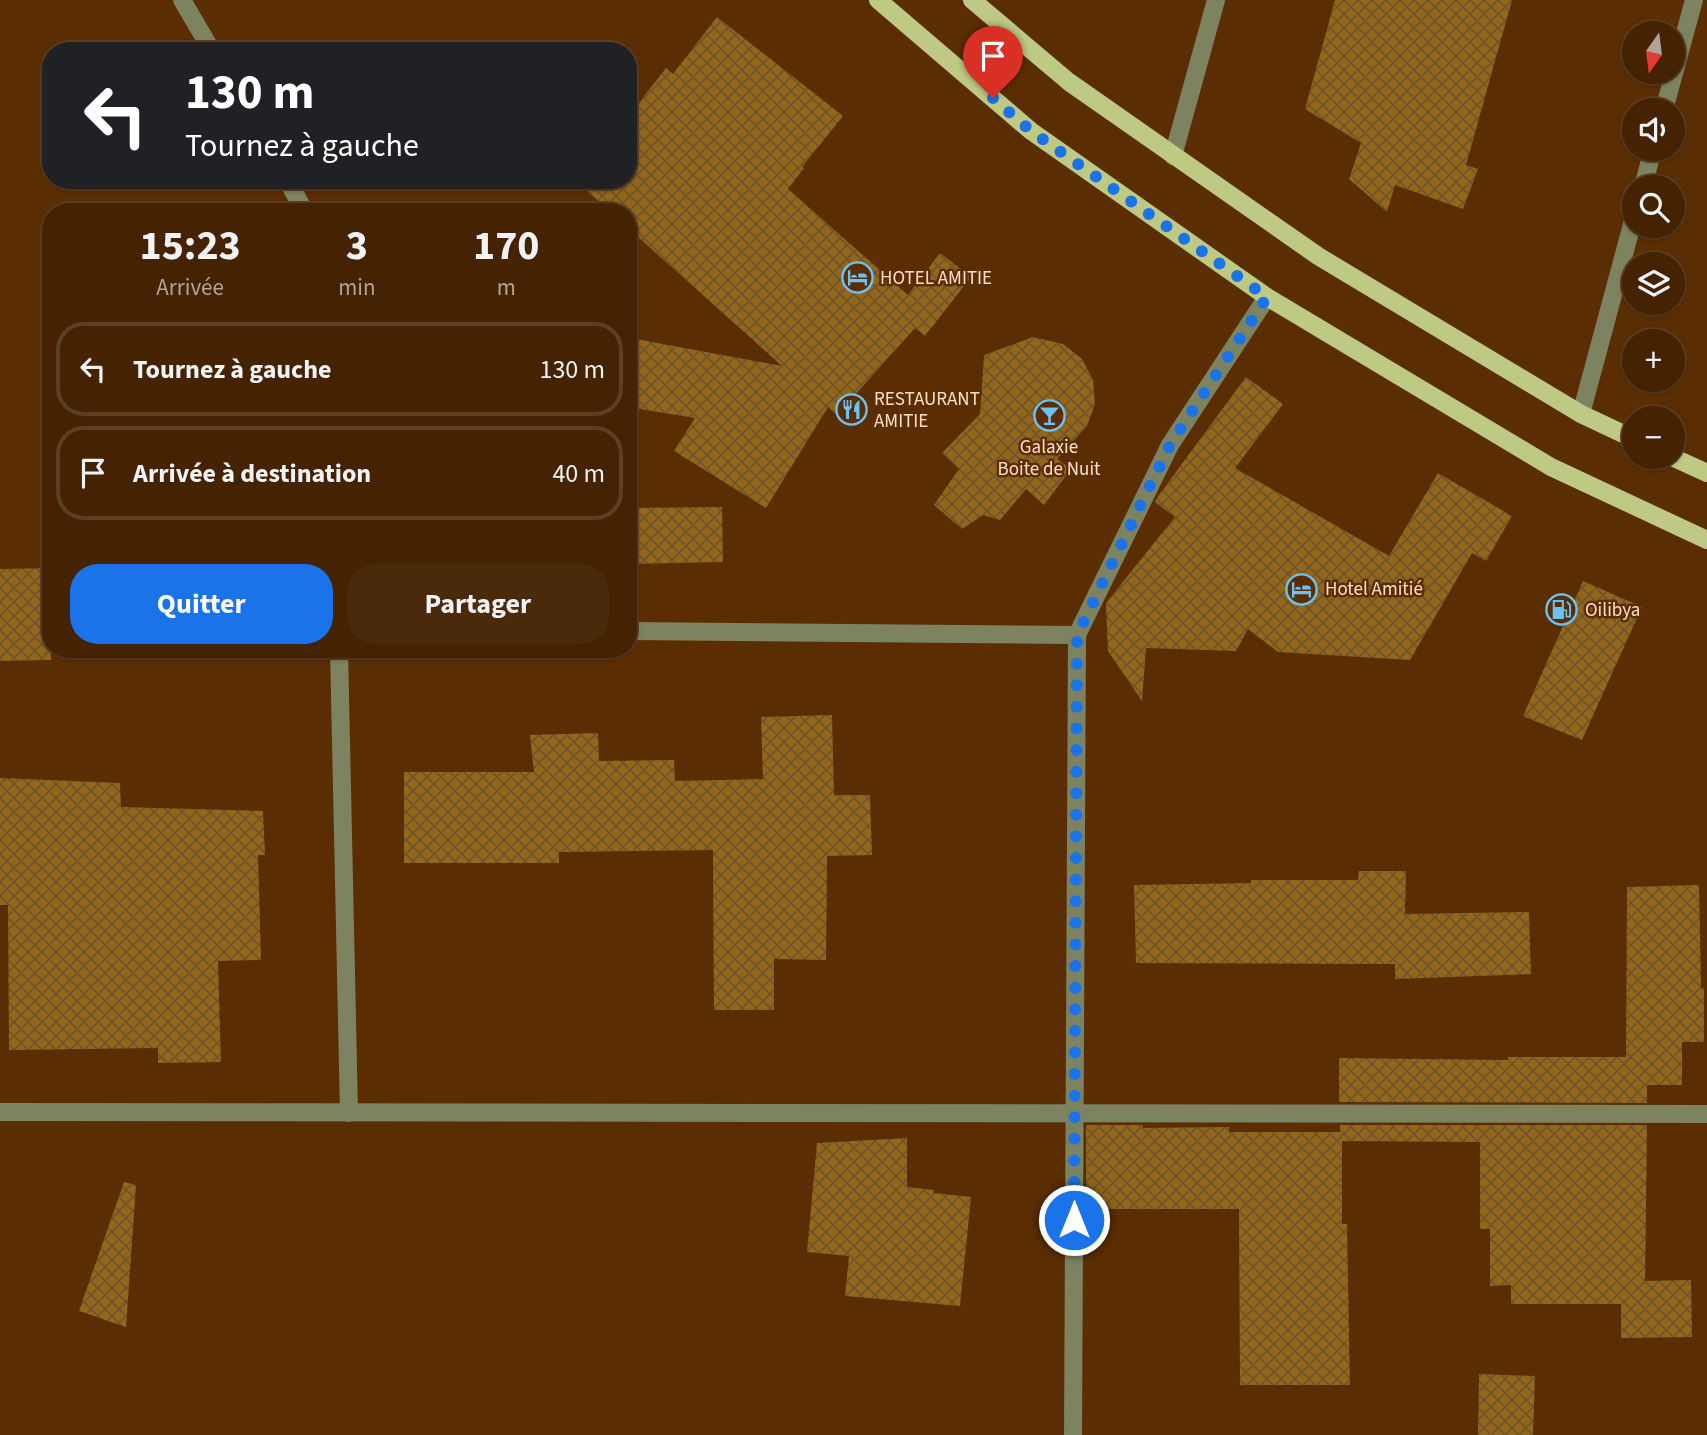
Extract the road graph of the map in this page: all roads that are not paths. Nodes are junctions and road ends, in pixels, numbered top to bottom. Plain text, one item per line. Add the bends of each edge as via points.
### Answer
1 (182, 0) edge
2 (878, 0) edge
3 (972, 0) edge
4 (1216, 0) edge
5 (1694, 0) edge
6 (207, 42) edge
7 (1667, 98) edge
8 (1173, 156) junction
9 (1628, 238) edge
10 (1267, 297) junction
11 (1581, 414) junction
12 (1622, 433) edge
13 (1685, 463) edge
14 (1707, 473) edge
15 (1707, 540) edge
16 (637, 631) edge
17 (1077, 635) junction
18 (339, 658) edge
19 (0, 1112) edge
20 (349, 1112) junction
21 (1075, 1112) junction
22 (1707, 1114) edge
23 (1073, 1435) edge

1 - 6 street
2 - 10 main road via 1031,131
3 - 8 main road via 1069,82
4 - 8 street
5 - 7 street
8 - 11 main road via 1318,256
9 - 11 street
10 - 15 main road via 1551,467
10 - 17 street via 1170,445
11 - 12 main road
13 - 14 main road
16 - 17 street
17 - 21 street
18 - 20 street
19 - 20 street
20 - 21 street
21 - 22 street
21 - 23 street

